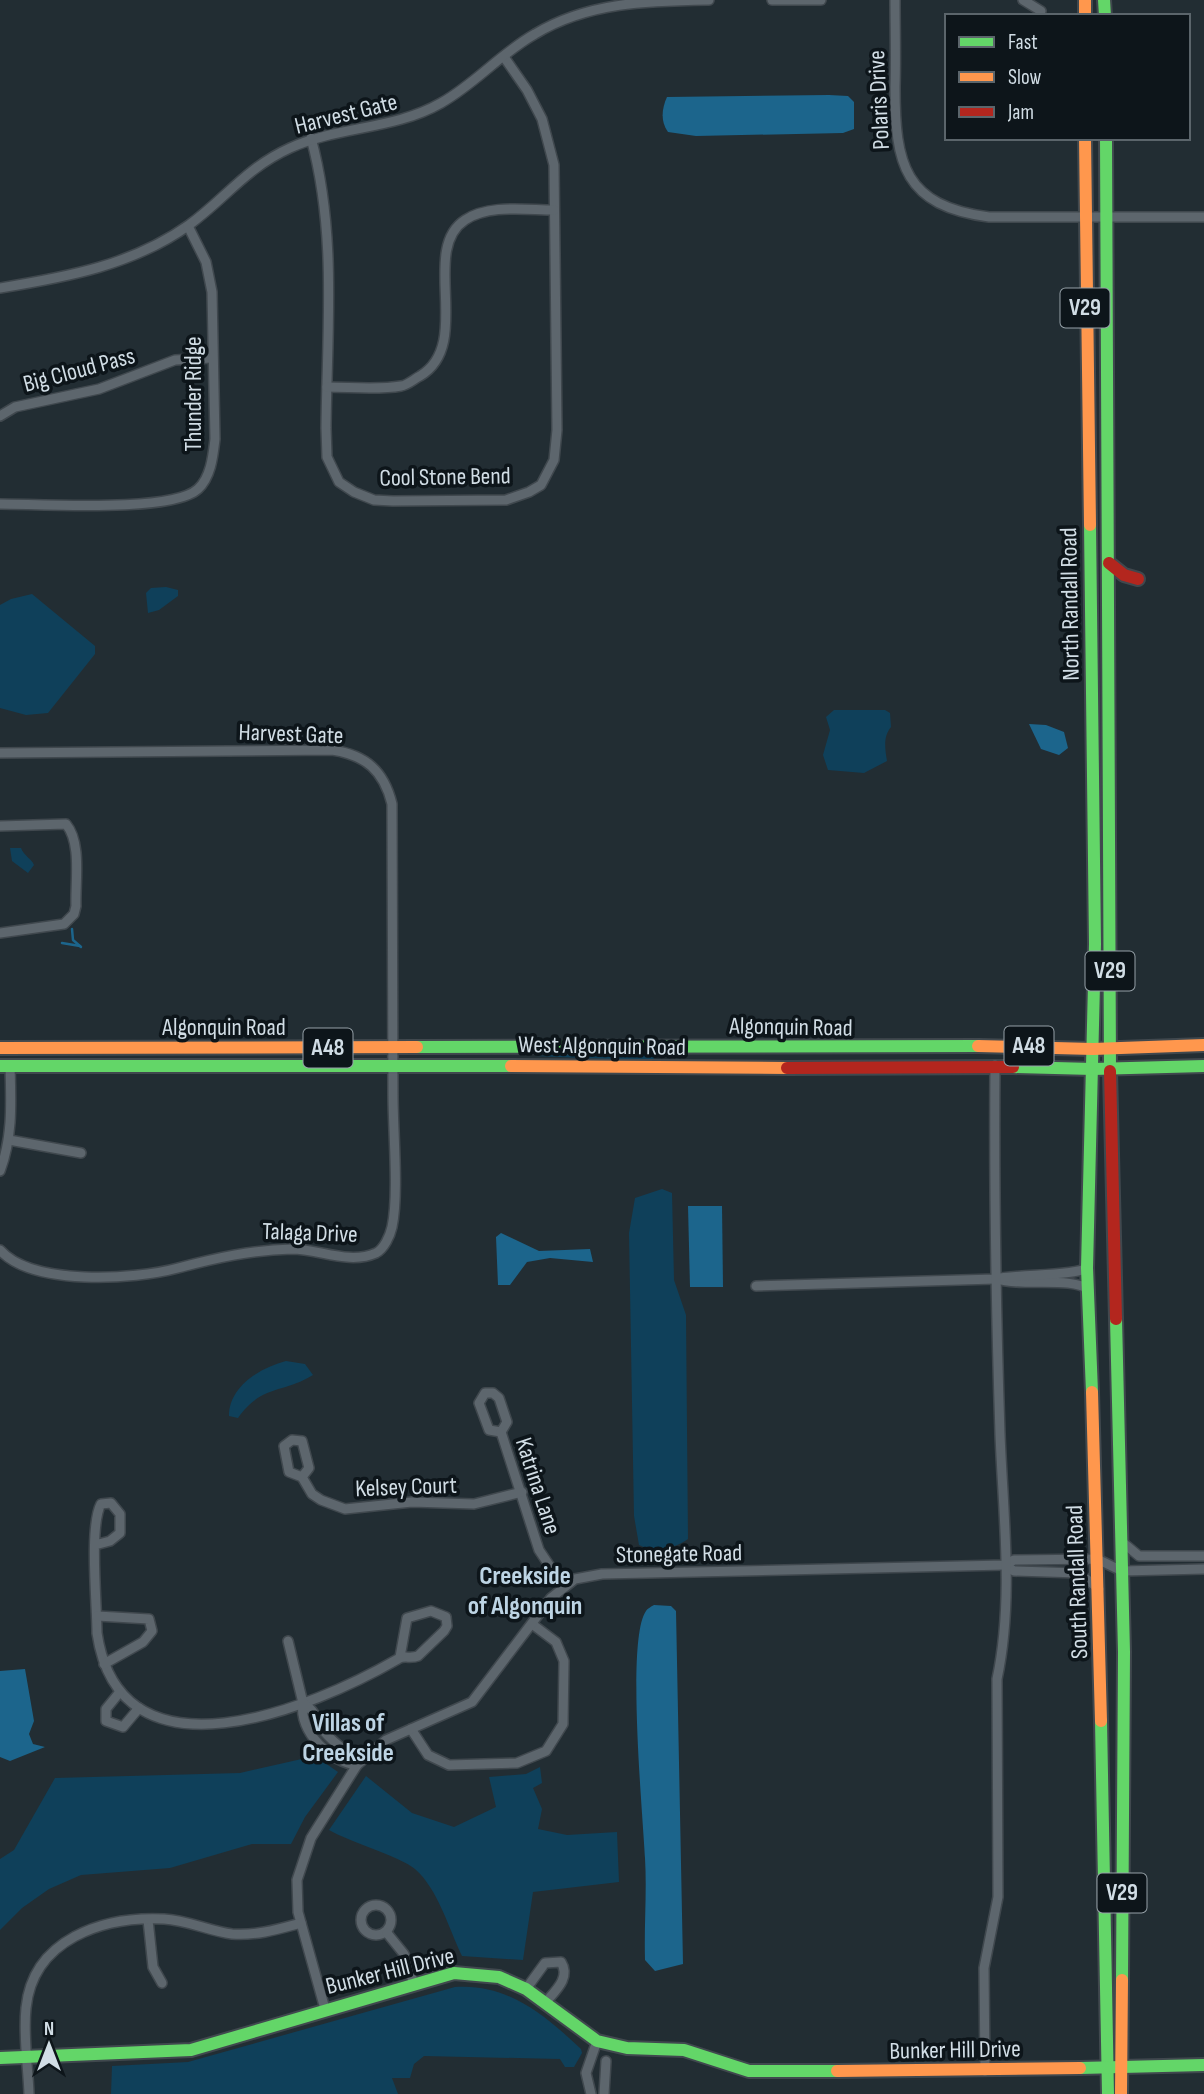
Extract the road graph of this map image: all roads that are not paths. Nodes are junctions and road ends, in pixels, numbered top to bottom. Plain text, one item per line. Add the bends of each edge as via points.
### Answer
1 (709, 0) edge
2 (776, 0) edge
3 (821, 0) edge
4 (895, 0) edge
5 (1023, 0) edge
6 (648, 1) edge
7 (1041, 11) dead end
8 (504, 57) junction
9 (311, 138) junction
10 (1085, 140) edge
11 (1106, 140) edge
12 (554, 210) junction
13 (1084, 216) junction
14 (1106, 216) junction
15 (1204, 217) edge
16 (188, 226) junction
17 (0, 288) edge
18 (211, 358) junction
19 (327, 387) junction
20 (0, 416) edge
21 (0, 504) edge
22 (1109, 563) junction
23 (1138, 579) dead end
24 (0, 754) edge
25 (0, 826) edge
26 (0, 933) edge
27 (1204, 1045) edge
28 (0, 1048) edge
29 (394, 1048) junction
30 (1110, 1048) junction
31 (1093, 1049) junction
32 (995, 1065) junction
33 (5, 1066) edge
34 (395, 1066) junction
35 (1204, 1066) edge
36 (1093, 1069) junction
37 (1110, 1069) junction
38 (9, 1140) junction
39 (81, 1153) dead end
40 (0, 1171) edge
41 (0, 1250) edge
42 (1087, 1268) junction
43 (995, 1279) junction
44 (756, 1286) dead end
45 (1090, 1291) junction
46 (501, 1432) dead end
47 (302, 1477) dead end
48 (522, 1492) junction
49 (1121, 1541) junction
50 (96, 1545) junction
51 (1204, 1556) edge
52 (1097, 1559) junction
53 (1005, 1566) junction
54 (1204, 1569) edge
55 (1122, 1571) junction
56 (563, 1586) junction
57 (1100, 1589) junction
58 (97, 1616) junction
59 (532, 1624) junction
60 (288, 1641) dead end
61 (400, 1657) junction
62 (104, 1664) junction
63 (119, 1693) junction
64 (303, 1703) junction
65 (139, 1708) junction
66 (411, 1729) junction
67 (357, 1765) junction
68 (148, 1920) junction
69 (301, 1923) junction
70 (387, 1933) dead end
71 (162, 1983) dead end
72 (414, 1984) junction
73 (526, 1989) junction
74 (545, 2003) junction
75 (325, 2009) junction
76 (597, 2041) junction
77 (27, 2054) junction
78 (0, 2058) edge
79 (606, 2061) dead end
80 (1204, 2065) edge
81 (1114, 2068) junction
82 (985, 2071) junction
83 (29, 2094) edge
84 (591, 2094) edge
85 (604, 2094) edge
86 (1108, 2094) edge
87 (1121, 2094) edge

1 - 6 street, Harvest Gate
2 - 3 street
4 - 13 street, Polaris Drive via 897,147 925,195 947,208 989,217
5 - 7 street
6 - 8 street, Harvest Gate via 601,7 565,18 533,34
8 - 9 street, Harvest Gate via 463,89 418,115
8 - 12 street, Cool Stone Bend via 542,119 554,165
9 - 16 street, Harvest Gate via 242,176
9 - 19 street, Cool Stone Bend via 323,184 328,231
10 - 13 main road, North Randall Road / V29
11 - 14 main road, North Randall Road / V29
12 - 19 street via 484,212 463,221 454,231 446,260 446,323 439,356 429,371 403,386
12 - 19 street, Cool Stone Bend via 558,430 554,460 541,485 506,500 374,500 354,492 339,482 327,457
13 - 14 street, Polaris Drive
13 - 31 main road, North Randall Road / V29 via 1093,631
14 - 15 street, Polaris Drive
14 - 22 main road, North Randall Road / V29
16 - 17 street, Harvest Gate via 110,265
16 - 18 street, Thunder Ridge via 206,262 212,292
18 - 20 street, Big Cloud Pass via 175,360 99,389 15,407
18 - 21 street, Thunder Ridge via 212,461 197,491 145,504
22 - 23 main road
22 - 30 main road, North Randall Road / V29
24 - 29 street, Harvest Gate via 332,750 347,752 371,765 381,773 392,804
25 - 26 street via 66,824 74,843 76,906 75,914 64,924
27 - 30 main road, Algonquin Road / A48
28 - 29 main road, Algonquin Road / A48
29 - 31 main road, Algonquin Road / A48
29 - 34 street, Talaga Drive
30 - 31 main road, Algonquin Road / A48
30 - 37 main road, North Randall Road / V29
31 - 36 main road, North Randall Road / V29
32 - 34 main road, West Algonquin Road / A48 via 731,1069
32 - 36 main road, West Algonquin Road / A48
32 - 43 street
33 - 34 main road, West Algonquin Road / A48
33 - 38 street via 12,1101
34 - 41 street, Talaga Drive via 394,1217 386,1243 377,1253 353,1257 296,1249 252,1251 150,1275 111,1278 32,1268 10,1262
35 - 37 main road, West Algonquin Road / A48
36 - 37 main road, West Algonquin Road / A48
36 - 42 main road, South Randall Road / V29
37 - 49 main road, South Randall Road / V29
38 - 39 street
38 - 40 street
42 - 43 street
42 - 45 main road, South Randall Road / V29
43 - 44 street
43 - 45 street via 1013,1284 1086,1286
43 - 53 street
45 - 52 main road, South Randall Road / V29
46 - 48 street, Katrina Lane
47 - 48 street, Kelsey Court via 312,1494 345,1509 412,1502 474,1504
48 - 56 street, Katrina Lane via 539,1550
49 - 51 street via 1139,1556
49 - 55 main road, South Randall Road / V29
50 - 50 street via 97,1511 104,1502 111,1503 120,1514 120,1532
50 - 58 street
52 - 53 street, Stonegate Road via 1014,1560
52 - 55 street, Stonegate Road
52 - 57 main road, South Randall Road / V29
53 - 56 street, Stonegate Road via 590,1574
53 - 57 street, Stonegate Road via 1014,1571 1079,1573
53 - 82 street via 1003,1651 997,1679 998,1897 984,1968
54 - 55 street, Stonegate Road
55 - 81 main road, South Randall Road / V29
56 - 59 street
57 - 81 main road, South Randall Road / V29
58 - 62 street
58 - 62 street via 149,1619 152,1631 143,1642
59 - 66 street via 472,1702
59 - 66 street via 556,1642 564,1661 563,1724 546,1751 517,1763 449,1765 428,1755
60 - 64 street
61 - 61 street via 412,1659 426,1650 447,1626 446,1617 437,1611 407,1618
61 - 64 street
62 - 63 street
63 - 65 street
63 - 65 street via 106,1709 110,1725 123,1727
64 - 65 street via 258,1716 195,1724 164,1720
64 - 67 street via 301,1712 316,1740 343,1764
66 - 67 street via 386,1740
67 - 69 street via 299,1868
68 - 69 street via 176,1921 234,1934
68 - 71 street via 153,1967
68 - 77 street via 94,1926 70,1937 49,1955 28,1995
69 - 75 street
70 - 72 street via 404,1954
72 - 73 main road, Bunker Hill Drive via 454,1973 478,1973
72 - 75 main road, Bunker Hill Drive
73 - 74 main road, Bunker Hill Drive
73 - 74 street via 545,1963 561,1962 566,1974
74 - 76 main road, Bunker Hill Drive
75 - 77 main road, Bunker Hill Drive via 191,2050
76 - 82 main road, Bunker Hill Drive via 627,2048 684,2050 749,2071
76 - 84 street via 586,2073
77 - 78 main road, Bunker Hill Drive
77 - 83 street
79 - 85 street
80 - 81 main road, Bunker Hill Drive
81 - 82 main road, Bunker Hill Drive
81 - 86 main road, South Randall Road / V29
81 - 87 main road, South Randall Road / V29

